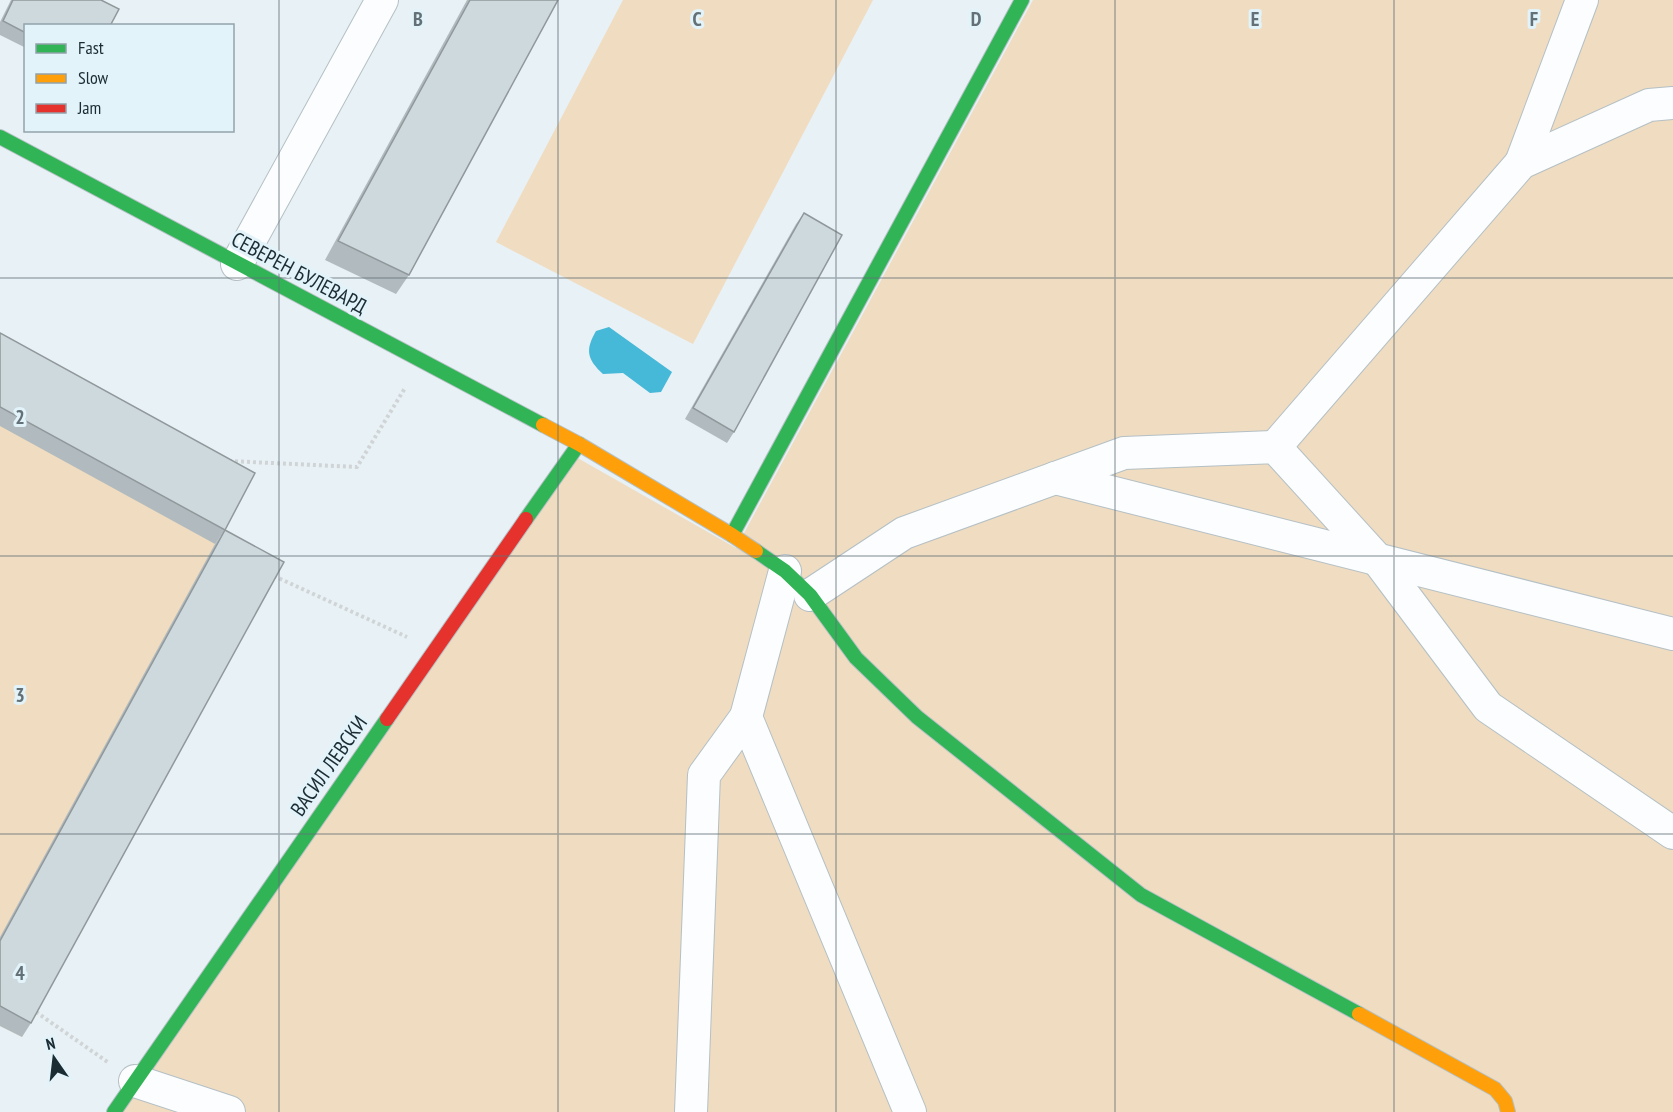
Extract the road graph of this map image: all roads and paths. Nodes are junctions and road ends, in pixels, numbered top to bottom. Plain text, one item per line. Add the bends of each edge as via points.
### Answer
1 (382, 0) edge
2 (1022, 0) edge
3 (1582, 0) edge
4 (1673, 103) edge
5 (0, 137) edge
6 (1521, 163) junction
7 (237, 264) junction
8 (422, 361) junction
9 (579, 444) junction
10 (1275, 447) junction
11 (218, 460) edge
12 (1055, 478) junction
13 (732, 535) junction
14 (1377, 560) junction
15 (785, 571) junction
16 (274, 576) edge
17 (810, 594) junction
18 (1673, 634) edge
19 (435, 650) junction
20 (746, 717) junction
21 (1673, 833) edge
22 (36, 1012) edge
23 (135, 1081) junction
24 (114, 1112) edge
25 (229, 1112) edge
26 (691, 1112) edge
27 (910, 1112) edge
28 (1508, 1112) edge

1 - 7 street
2 - 13 street
3 - 6 street
4 - 6 street via 1649,105
5 - 7 street, СЕВЕРЕН БУЛЕВАРД
6 - 10 street
7 - 8 street, СЕВЕРЕН БУЛЕВАРД
8 - 9 street, СЕВЕРЕН БУЛЕВАРД
8 - 11 path via 357,467
9 - 13 street, СЕВЕРЕН БУЛЕВАРД
9 - 19 street, ВАСИЛ ЛЕВСКИ
10 - 12 street via 1124,453
10 - 14 street
12 - 14 street
12 - 17 street via 904,533
13 - 15 street, СЕВЕРЕН БУЛЕВАРД
14 - 18 street
14 - 21 street via 1488,708
15 - 17 street, СЕВЕРЕН БУЛЕВАРД
15 - 20 street
16 - 19 path
17 - 28 street, СЕВЕРЕН БУЛЕВАРД via 856,658 917,717 1141,895 1495,1089
19 - 23 street, ВАСИЛ ЛЕВСКИ
20 - 26 street via 704,775
20 - 27 street
22 - 23 path
23 - 24 street, ВАСИЛ ЛЕВСКИ
23 - 25 street

